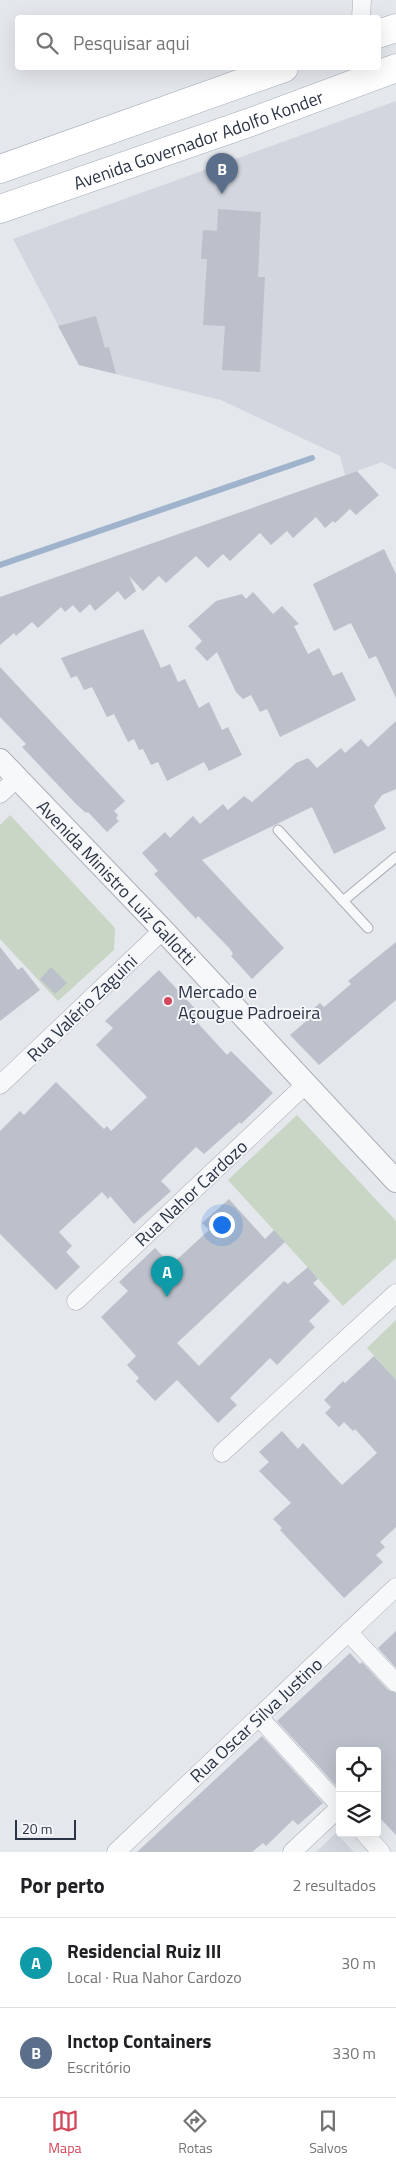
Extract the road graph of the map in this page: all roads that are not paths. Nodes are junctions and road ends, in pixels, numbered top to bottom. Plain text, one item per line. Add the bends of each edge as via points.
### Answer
1 (362, 0) edge
2 (361, 15) edge
3 (396, 28) edge
4 (381, 33) edge
5 (396, 68) edge
6 (278, 70) edge
7 (0, 169) edge
8 (0, 209) edge
9 (0, 760) edge
10 (17, 778) junction
11 (0, 794) edge
12 (278, 830) dead end
13 (396, 857) edge
14 (343, 901) junction
15 (368, 928) dead end
16 (163, 930) junction
17 (306, 1084) junction
18 (0, 1085) edge
19 (396, 1181) edge
20 (396, 1293) edge
21 (76, 1301) dead end
22 (222, 1453) dead end
23 (396, 1587) edge
24 (348, 1632) junction
25 (396, 1684) edge
26 (259, 1717) junction
27 (336, 1803) edge
28 (336, 1811) edge
29 (368, 1837) edge
30 (119, 1851) edge
31 (292, 1852) edge
32 (381, 1852) edge

1 - 2 street
3 - 4 main road
5 - 8 main road, Avenida Governador Adolfo Konder
6 - 7 main road
9 - 10 street, Avenida Ministro Luiz Gallotti
10 - 11 street
10 - 16 street, Avenida Ministro Luiz Gallotti
12 - 14 lane
13 - 14 lane
14 - 15 lane
16 - 17 street, Avenida Ministro Luiz Gallotti
16 - 18 street, Rua Valério Zaguini
17 - 19 street, Avenida Ministro Luiz Gallotti
17 - 21 street, Rua Nahor Cardozo
20 - 22 street
23 - 24 street, Rua Oscar Silva Justino
24 - 25 street
24 - 26 street, Rua Oscar Silva Justino
26 - 27 street
26 - 30 street, Rua Oscar Silva Justino
28 - 31 street
29 - 32 street

